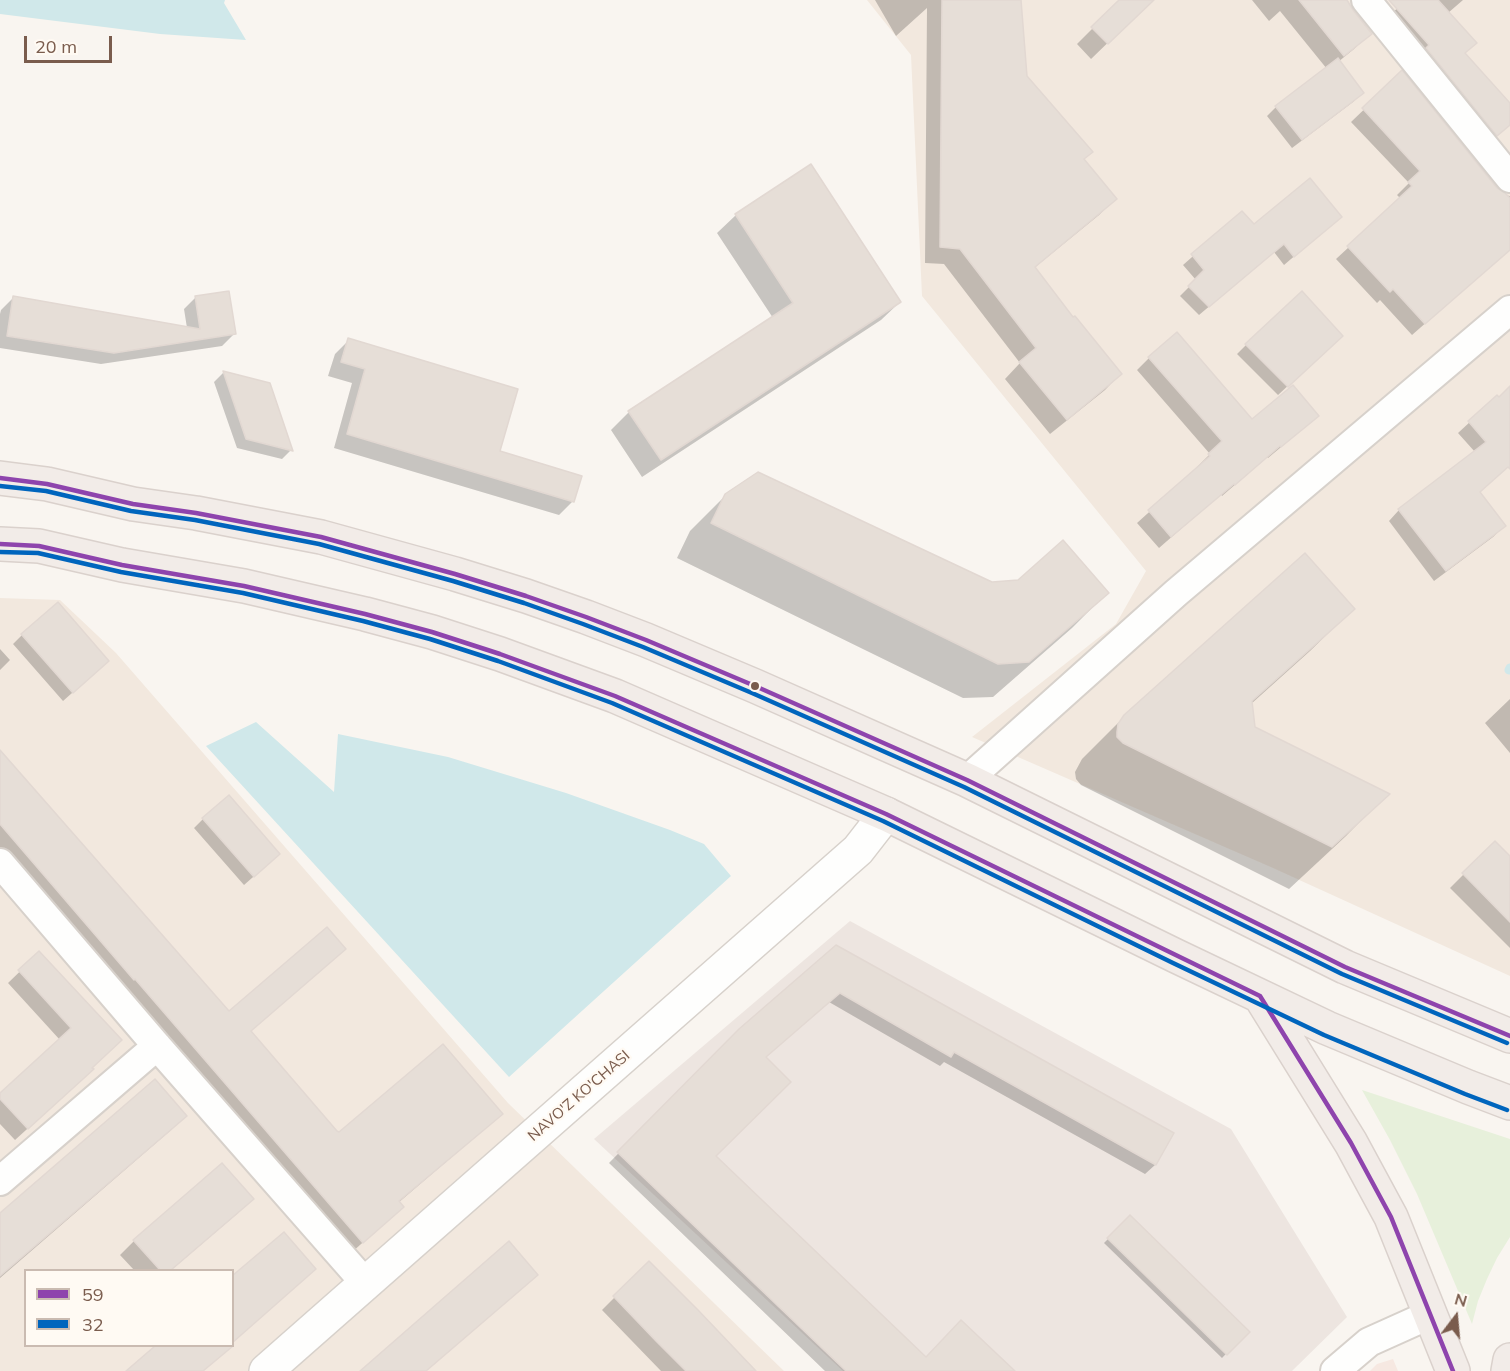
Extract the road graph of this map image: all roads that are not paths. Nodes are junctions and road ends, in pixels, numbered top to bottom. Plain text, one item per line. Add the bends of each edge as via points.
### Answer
1 (1366, 0) edge
2 (1510, 178) edge
3 (1510, 310) edge
4 (0, 478) edge
5 (0, 544) edge
6 (967, 780) junction
7 (886, 814) junction
8 (0, 863) edge
9 (1345, 967) junction
10 (1260, 996) junction
11 (1510, 1012) edge
12 (1510, 1036) edge
13 (157, 1046) junction
14 (1510, 1103) edge
15 (0, 1181) edge
16 (366, 1284) junction
17 (1429, 1315) junction
18 (1510, 1360) edge
19 (266, 1371) edge
20 (1335, 1371) edge
21 (1453, 1371) edge
22 (1508, 1371) edge

1 - 2 street
3 - 6 street via 1185,585
4 - 6 highway via 321,537 526,596 646,640
5 - 7 highway via 39,546 244,586 432,632 615,696
6 - 9 highway
7 - 10 highway
7 - 16 street, NAVO'Z KO'CHASI via 858,850
8 - 13 street
9 - 11 highway
9 - 12 highway
10 - 14 highway
10 - 17 highway via 1351,1143 1391,1217
13 - 15 street
13 - 16 street
16 - 19 street, NAVO'Z KO'CHASI
17 - 20 street via 1369,1342
17 - 21 highway
18 - 22 highway

